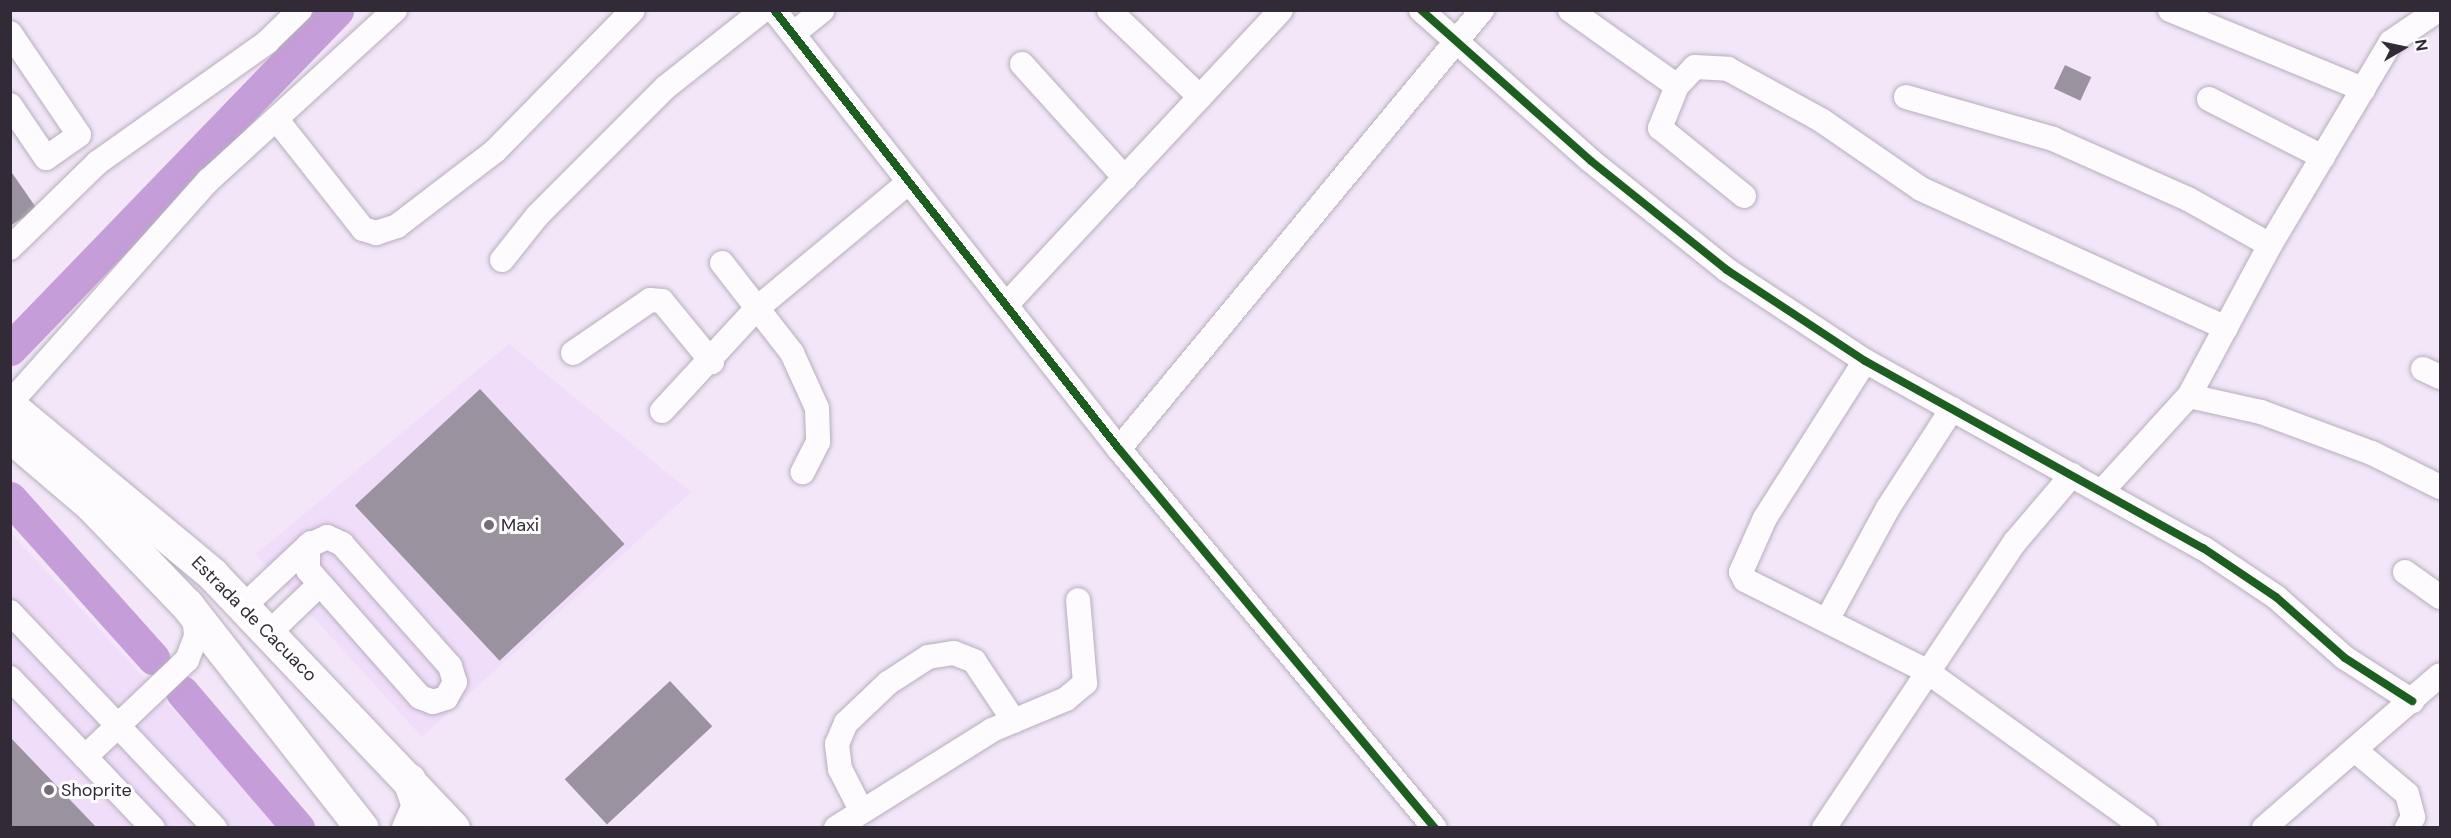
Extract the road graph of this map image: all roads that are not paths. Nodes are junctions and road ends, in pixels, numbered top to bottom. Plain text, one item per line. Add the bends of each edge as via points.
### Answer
1 (300, 10) edge
2 (395, 10) edge
3 (633, 10) edge
4 (763, 10) edge
5 (774, 10) edge
6 (823, 10) edge
7 (1109, 10) edge
8 (1281, 10) edge
9 (1421, 10) edge
10 (1482, 10) edge
11 (1570, 10) edge
12 (2170, 10) edge
13 (2433, 13) edge
14 (10, 33) edge
15 (793, 34) junction
16 (1461, 42) junction
17 (1022, 64) dead end
18 (1677, 86) junction
19 (2363, 89) junction
20 (1200, 97) junction
21 (1906, 97) dead end
22 (2209, 99) dead end
23 (10, 105) edge
24 (277, 120) junction
25 (2323, 157) junction
26 (1125, 178) junction
27 (909, 182) junction
28 (1744, 196) dead end
29 (2270, 246) junction
30 (10, 248) edge
31 (502, 260) dead end
32 (722, 263) dead end
33 (1006, 305) junction
34 (756, 309) junction
35 (2226, 328) junction
36 (573, 353) dead end
37 (1865, 361) junction
38 (712, 362) junction
39 (2189, 396) junction
40 (10, 405) edge
41 (1952, 409) junction
42 (662, 411) dead end
43 (15, 448) edge
44 (1119, 449) junction
45 (803, 472) dead end
46 (2072, 475) junction
47 (2440, 487) edge
48 (2104, 489) junction
49 (310, 543) junction
50 (2405, 572) dead end
51 (320, 584) junction
52 (2440, 597) edge
53 (1078, 600) dead end
54 (244, 606) junction
55 (10, 612) edge
56 (194, 613) junction
57 (1827, 620) junction
58 (270, 632) junction
59 (187, 660) junction
60 (233, 661) junction
61 (1925, 670) junction
62 (2440, 675) edge
63 (10, 678) edge
64 (2412, 701) junction
65 (1014, 721) junction
66 (118, 726) junction
67 (2355, 750) junction
68 (85, 757) junction
69 (409, 780) junction
70 (861, 810) junction
71 (359, 827) edge
72 (153, 828) edge
73 (215, 828) edge
74 (408, 828) edge
75 (453, 828) edge
76 (836, 828) edge
77 (1435, 828) edge
78 (1824, 828) edge
79 (2145, 828) edge
80 (2264, 828) edge
81 (2407, 828) edge

1 - 30 street via 267,42 97,163
2 - 24 street
3 - 24 street via 495,151 397,226 376,233 363,229
4 - 31 street via 666,87 537,216
5 - 15 street
6 - 15 street
7 - 20 street
8 - 20 street
9 - 16 street
10 - 16 street
11 - 18 street
12 - 19 street
13 - 19 street via 2391,42
14 - 23 street via 79,135 46,158
15 - 27 street
16 - 37 street via 1592,161 1727,270
16 - 44 street
17 - 26 street
18 - 28 street via 1660,128
18 - 35 street via 1695,67 1728,69 1821,120 1921,189
19 - 25 street
20 - 26 street
21 - 29 street via 2053,139 2188,199
22 - 25 street
24 - 40 street via 209,180
25 - 29 street
26 - 33 street
27 - 33 street
27 - 34 street
29 - 35 street
32 - 34 street
33 - 44 street
34 - 38 street
34 - 45 street via 792,352 817,408 818,442
35 - 39 street
36 - 38 street via 650,300 662,301
37 - 41 street
37 - 57 street via 1812,437 1741,572 1764,591
38 - 42 street
39 - 47 street via 2261,412 2372,453
39 - 48 street
40 - 54 highway, Estrada de Cacuaco via 212,573
41 - 46 street
41 - 57 street via 1888,508
43 - 56 highway, Estrada de Cacuaco via 91,505
44 - 77 street
46 - 48 street
46 - 61 street via 2015,542
48 - 64 street via 2267,591 2345,658
49 - 51 street via 306,567
49 - 51 street via 327,537 342,544 450,666 455,682 449,695 433,702 420,697
49 - 54 street
50 - 52 street
51 - 58 street
53 - 65 street via 1085,683 1066,699
54 - 58 highway, Estrada de Cacuaco
55 - 66 street
56 - 59 street via 196,636
56 - 60 highway, Estrada de Cacuaco
57 - 61 street
58 - 69 highway, Estrada de Cacuaco
59 - 60 street via 210,654
59 - 66 street
60 - 71 highway, Estrada de Cacuaco
61 - 78 street
61 - 79 street
62 - 64 street
63 - 68 street
64 - 67 street
65 - 70 street
65 - 70 street via 974,661 954,653 928,657 888,683 846,723 837,744 840,769
66 - 68 street
66 - 73 street
67 - 80 street
67 - 81 street via 2408,794 2414,817
68 - 72 street
69 - 74 highway via 418,806
69 - 75 highway, Estrada de Cacuaco
70 - 76 street

